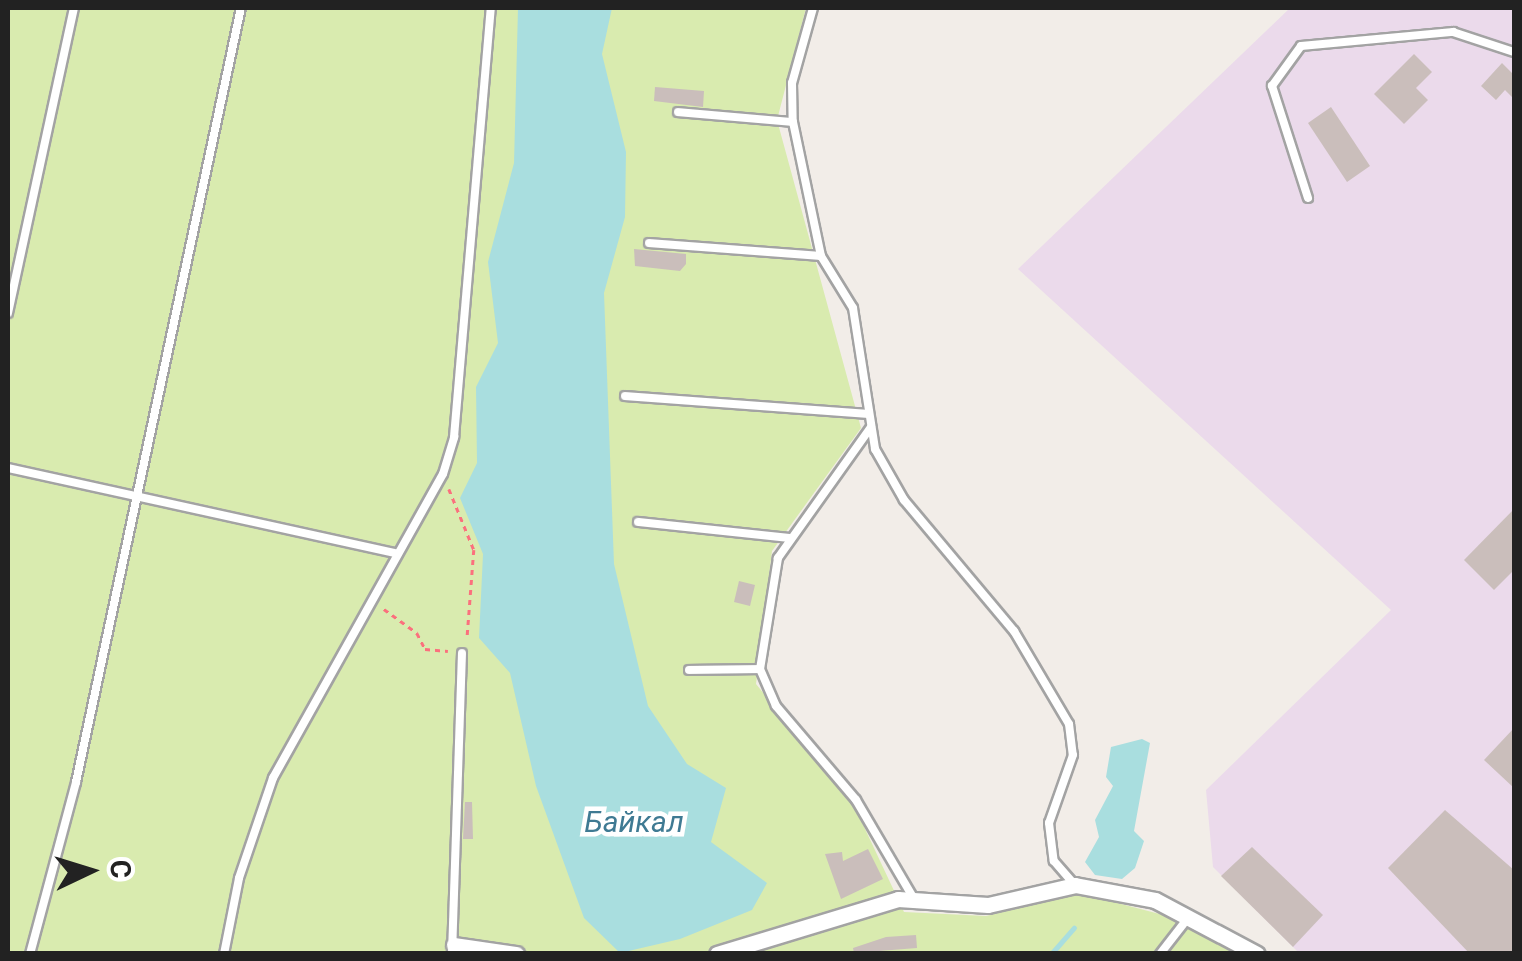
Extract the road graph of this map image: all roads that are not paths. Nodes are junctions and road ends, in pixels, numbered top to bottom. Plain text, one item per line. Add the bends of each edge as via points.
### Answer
1 (74, 8) edge
2 (241, 8) edge
3 (491, 8) edge
4 (813, 8) edge
5 (1514, 52) edge
6 (678, 112) dead end
7 (792, 122) junction
8 (1308, 198) dead end
9 (649, 243) dead end
10 (821, 256) junction
11 (8, 313) edge
12 (626, 396) dead end
13 (868, 414) junction
14 (871, 426) junction
15 (8, 468) edge
16 (136, 495) junction
17 (638, 522) dead end
18 (790, 538) junction
19 (394, 553) junction
20 (462, 653) road end
21 (760, 669) junction
22 (689, 670) dead end
23 (1075, 885) junction
24 (917, 902) junction
25 (1191, 914) junction
26 (453, 949) edge
27 (30, 954) edge
28 (224, 954) edge
29 (516, 954) edge
30 (718, 954) edge
31 (1160, 954) edge
32 (1257, 954) edge

1 - 11 lane
2 - 16 lane
3 - 19 lane via 454,438 443,474
4 - 7 lane via 792,83
5 - 8 lane via 1453,32 1301,46 1272,86
6 - 7 lane
7 - 10 lane
9 - 10 lane
10 - 13 lane via 853,308
12 - 13 lane
13 - 14 lane
14 - 18 lane
14 - 23 lane via 904,500 1014,632 1069,724 1073,755 1049,824 1054,860
15 - 16 lane
16 - 19 lane
16 - 27 lane via 76,782
17 - 18 lane
18 - 21 lane via 778,558
19 - 28 lane via 274,778 239,878
20 - 26 lane
21 - 22 lane
21 - 24 lane via 776,706 856,800 890,867
23 - 24 street via 988,906
23 - 25 street
24 - 30 street via 865,908
25 - 31 lane
25 - 32 street
26 - 29 street

